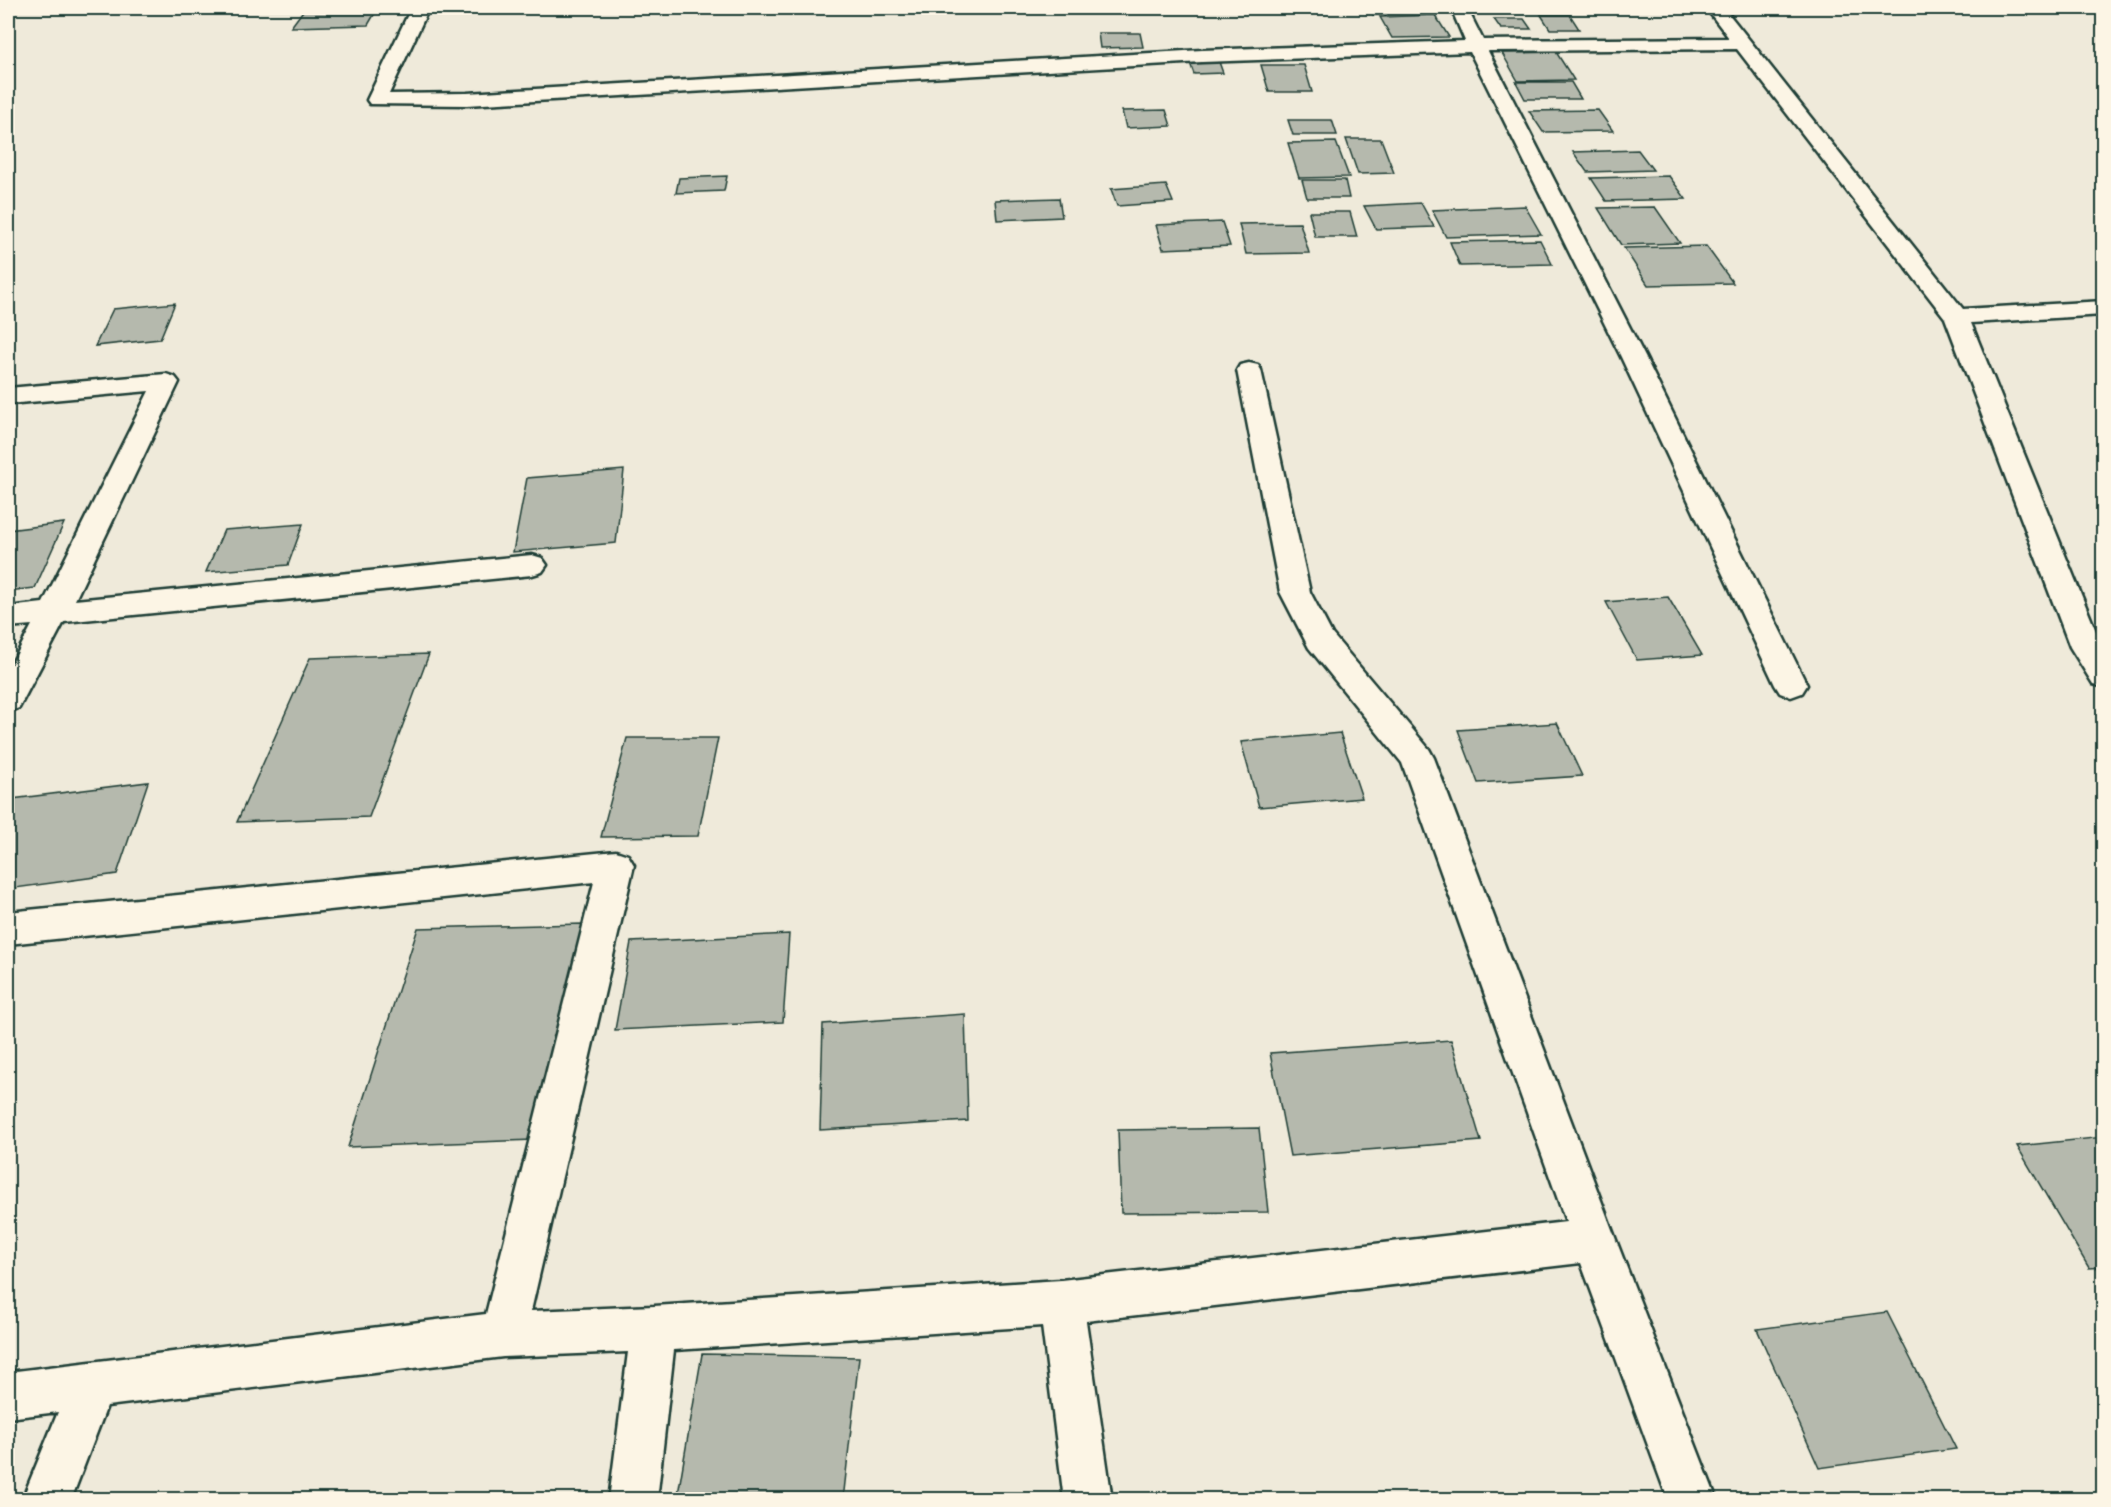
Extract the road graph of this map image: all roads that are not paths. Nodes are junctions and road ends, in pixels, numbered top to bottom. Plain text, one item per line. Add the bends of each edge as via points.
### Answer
1 (420, 8) edge
2 (1459, 8) edge
3 (1715, 8) edge
4 (1744, 44) junction
5 (1476, 46) junction
6 (2103, 308) edge
7 (1957, 317) junction
8 (1249, 370) dead end
9 (8, 396) edge
10 (532, 566) dead end
11 (53, 614) junction
12 (8, 617) edge
13 (2103, 676) edge
14 (1791, 685) dead end
15 (8, 700) edge
16 (8, 928) edge
17 (1594, 1240) junction
18 (1061, 1302) junction
19 (654, 1329) junction
20 (503, 1334) junction
21 (92, 1385) junction
22 (8, 1395) edge
23 (46, 1500) edge
24 (633, 1500) edge
25 (1088, 1500) edge
26 (1694, 1500) edge

1 - 5 street via 377,100 467,99 1202,56
2 - 5 street
3 - 4 street
4 - 5 street
4 - 7 street
5 - 14 street via 1633,357
6 - 7 street
7 - 13 street via 2085,647
8 - 17 street via 1295,592 1320,640 1417,758
9 - 11 street via 166,382
10 - 11 street
11 - 12 street
11 - 15 street
16 - 20 street via 616,865
17 - 18 street
17 - 26 street
18 - 19 street
18 - 25 street
19 - 20 street
19 - 24 street
20 - 21 street
21 - 22 street
21 - 23 street

